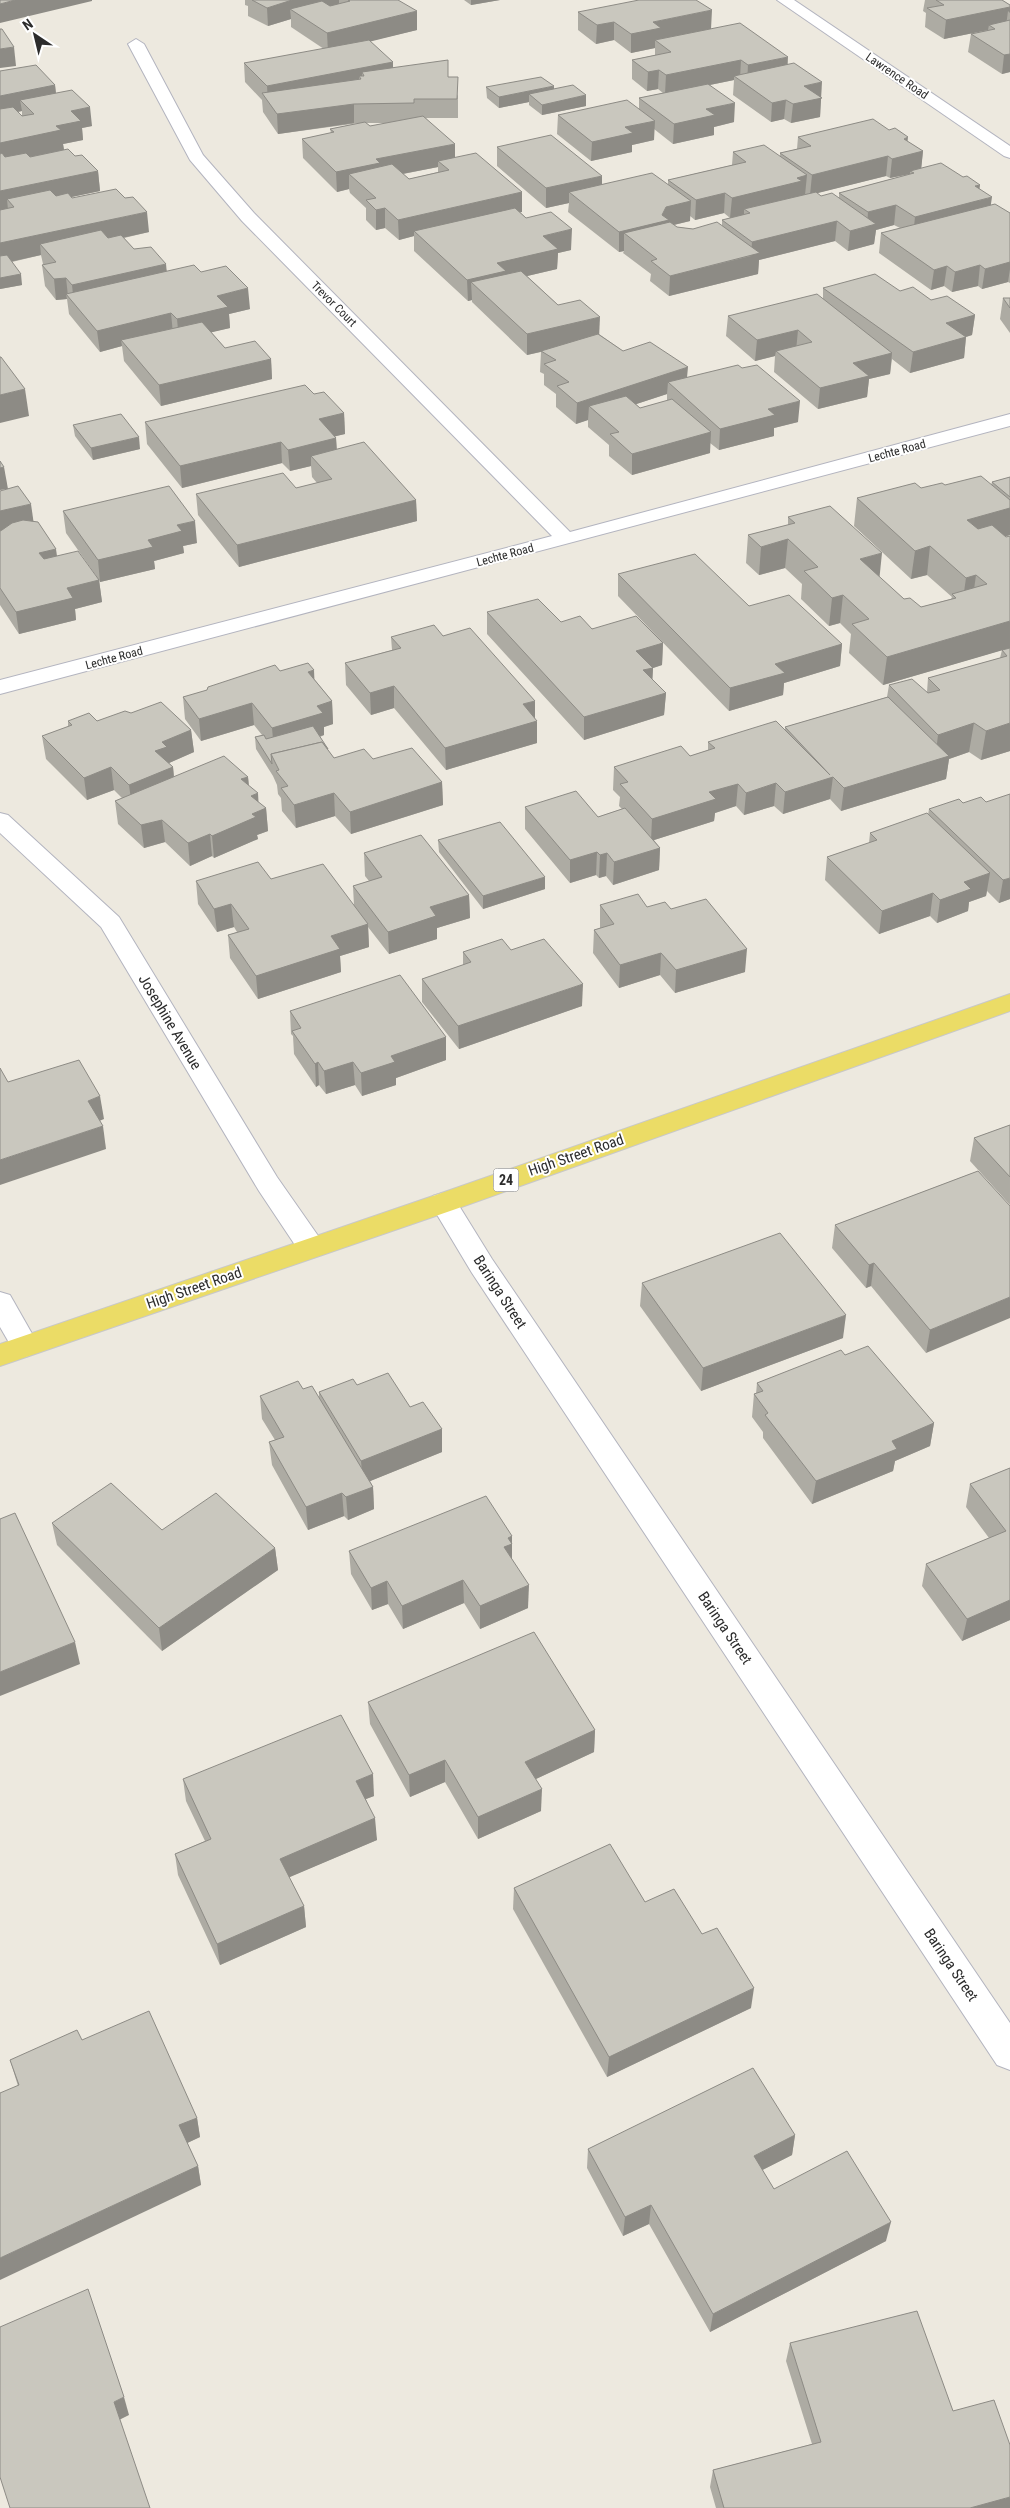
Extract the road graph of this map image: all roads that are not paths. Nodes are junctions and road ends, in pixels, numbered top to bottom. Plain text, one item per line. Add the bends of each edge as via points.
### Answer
1 (784, 0) edge
2 (136, 44) dead end
3 (1009, 152) edge
4 (1010, 420) edge
5 (566, 540) junction
6 (0, 687) edge
7 (0, 820) edge
8 (1010, 1002) edge
9 (443, 1202) junction
10 (311, 1247) junction
11 (0, 1302) edge
12 (12, 1351) edge
13 (1010, 2053) edge

1 - 3 street, Lawrence Road
2 - 5 street, Trevor Court via 196,157 215,180
4 - 5 street, Lechte Road
5 - 6 street, Lechte Road
7 - 10 street, Josephine Avenue via 110,922 268,1184
8 - 9 main road, High Street Road / 24
9 - 10 main road, High Street Road / 24
9 - 13 street, Baringa Street via 482,1266
10 - 12 main road, High Street Road / 24
11 - 12 street

